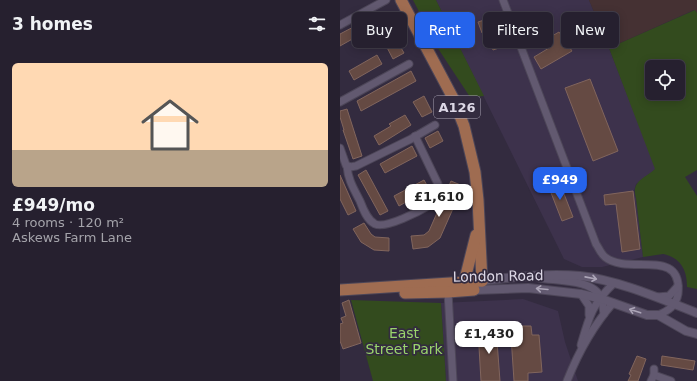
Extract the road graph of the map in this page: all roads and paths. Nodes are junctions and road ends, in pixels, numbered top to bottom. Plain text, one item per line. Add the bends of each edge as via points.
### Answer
1 (386, 0) edge
2 (401, 0) edge
3 (503, 0) edge
4 (340, 25) edge
5 (409, 64) dead end
6 (340, 102) edge
7 (435, 125) dead end
8 (415, 136) junction
9 (340, 148) edge
10 (348, 166) junction
11 (479, 224) junction
12 (533, 277) junction
13 (482, 282) junction
14 (464, 283) junction
15 (614, 283) junction
16 (440, 284) junction
17 (678, 286) junction
18 (474, 290) junction
19 (448, 292) junction
20 (581, 294) junction
21 (654, 297) junction
22 (602, 299) junction
23 (613, 303) junction
24 (673, 305) junction
25 (697, 313) edge
26 (604, 314) junction
27 (658, 315) junction
28 (590, 316) junction
29 (697, 334) edge
30 (579, 353) junction
31 (653, 375) edge
32 (453, 381) edge
33 (567, 381) edge
34 (671, 381) edge

1 - 4 street
2 - 11 main road, A126 via 453,98 464,126 475,172
3 - 17 street via 596,244 603,256 616,262 667,267 676,275
5 - 6 street
7 - 8 street
8 - 10 street via 356,166
8 - 10 street via 438,184 438,191 430,205 399,220 380,225 372,222 349,181
9 - 10 street
11 - 13 main road, A126
11 - 14 main road, A126
12 - 13 street, London Road
12 -> 15 street, London Road via 581,276
12 - 22 street via 587,285
13 - 14 main road, London Road
13 - 18 main road
14 - 16 main road, London Road
14 - 18 main road
14 - 19 main road
15 - 21 street, London Road
15 - 22 street
16 - 19 main road
16 - 19 main road, London Road via 340,290 386,293
17 - 21 street via 669,296
17 - 24 street
18 - 19 main road, London Road
20 -> 18 street, London Road via 528,288
19 - 32 street
20 - 22 street, London Road
20 - 28 street via 589,306
21 - 24 street, London Road
22 - 23 street, London Road
22 - 26 street
22 - 28 street via 597,302
23 - 26 street
27 -> 23 street, London Road via 647,315
24 - 25 street, London Road
24 - 27 street via 668,312
26 - 30 street
27 - 29 street, London Road via 686,331
28 - 30 street
30 - 33 street
31 - 34 street

